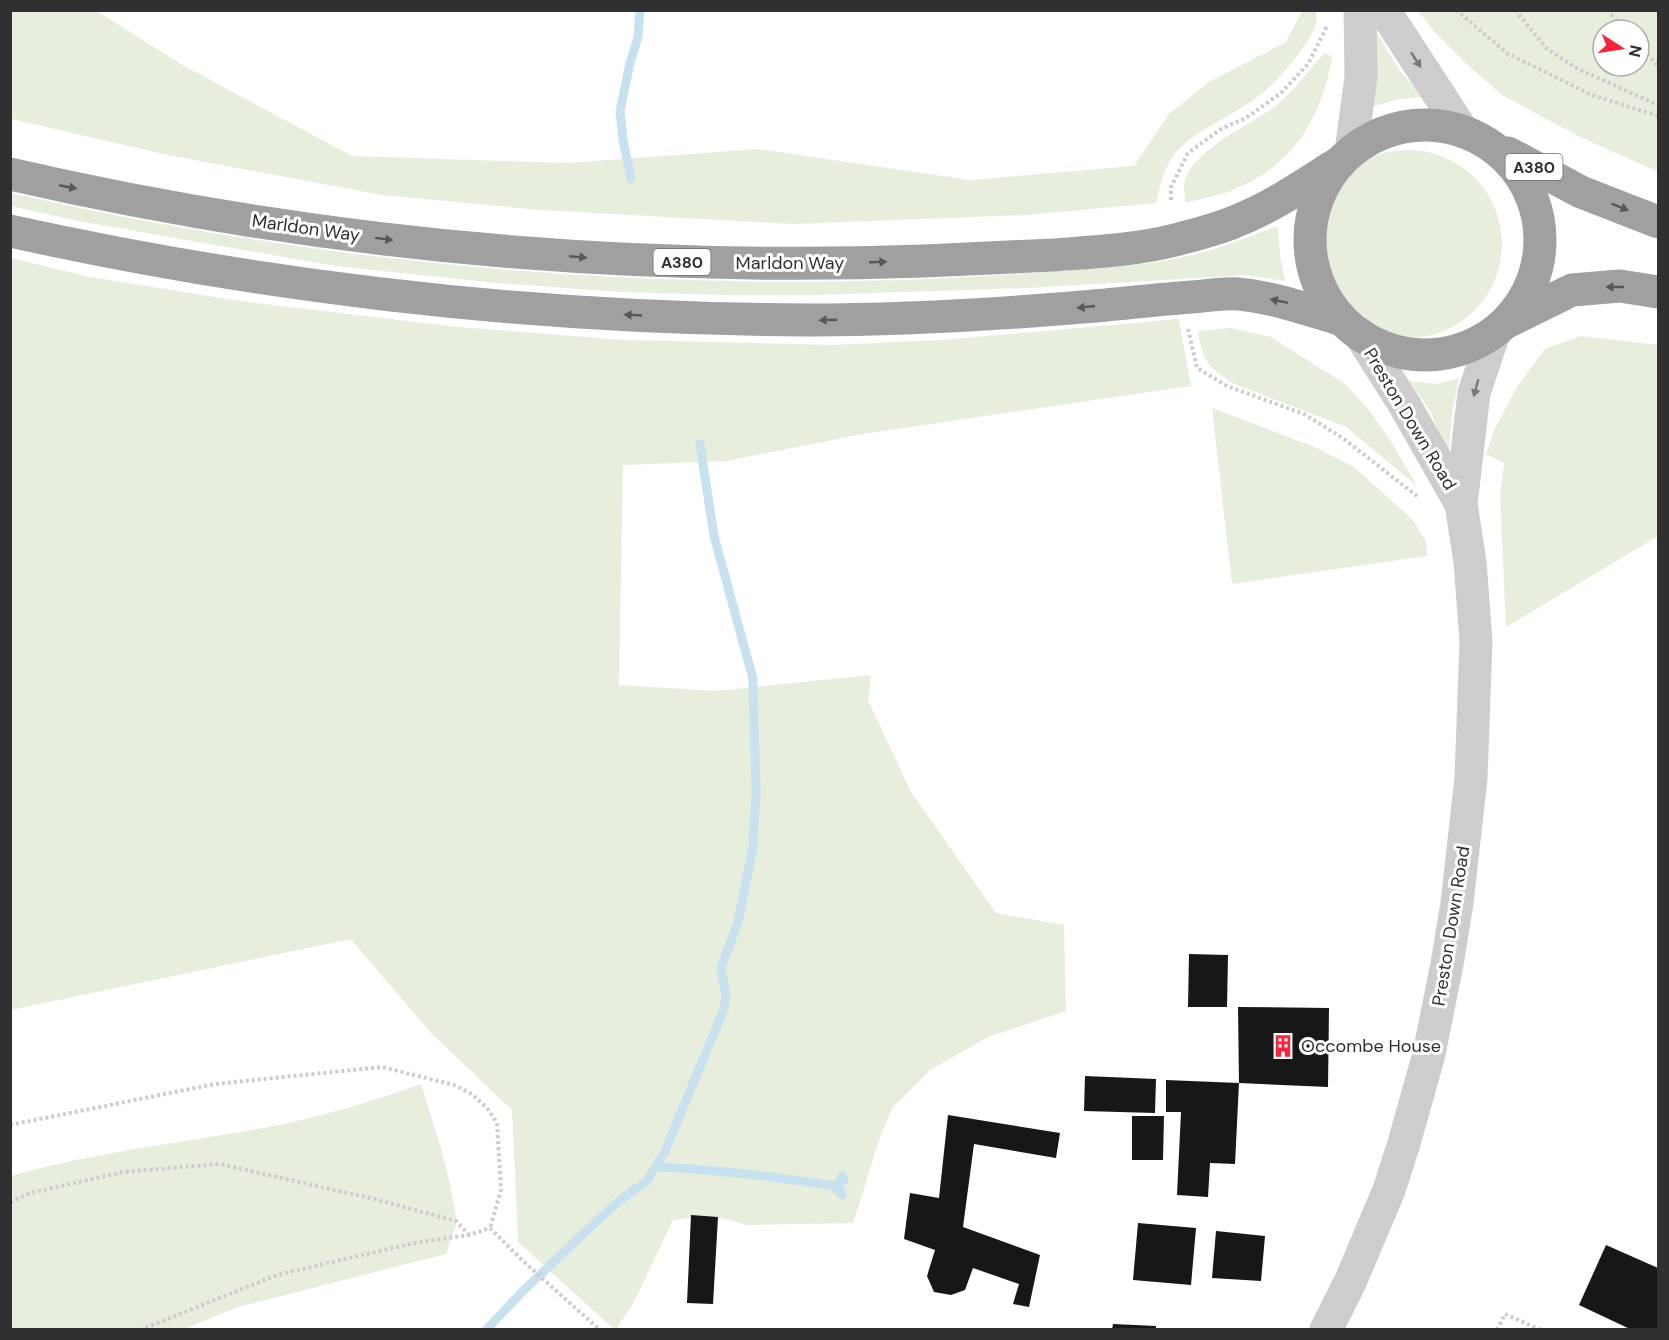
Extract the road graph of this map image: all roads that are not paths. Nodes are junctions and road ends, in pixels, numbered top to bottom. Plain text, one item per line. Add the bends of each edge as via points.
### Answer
1 (1360, 10) edge
2 (1384, 10) edge
3 (1475, 136) junction
4 (1345, 157) junction
5 (10, 174) edge
6 (1659, 222) edge
7 (10, 231) edge
8 (1659, 292) edge
9 (1347, 326) junction
10 (1500, 328) junction
11 (1461, 504) junction
12 (1326, 1329) edge

1 - 4 street via 1361,77
2 -> 3 street
3 - 4 highway, Marldon Way via 1430,124 1397,128 1366,141
3 -> 6 highway, A380 via 1581,192
3 - 10 highway via 1510,160 1527,186 1538,215 1540,245 1535,274 1523,301
5 -> 4 highway, Marldon Way / A380 via 196,211 412,243 596,259 828,264 1097,252 1171,241 1233,223 1284,198
4 - 9 highway via 1327,179 1310,234 1311,269 1321,297
9 -> 7 highway via 1282,301 1236,294 930,317 714,319 566,312 349,290 106,252
8 -> 10 highway via 1620,286 1572,290
9 - 10 highway via 1389,349 1421,355 1454,351
9 - 11 street, Preston Down Road via 1404,404
10 -> 11 street, Preston Down Road via 1474,393
11 - 12 street, Preston Down Road via 1476,641 1471,778 1447,964 1429,1054 1389,1190

